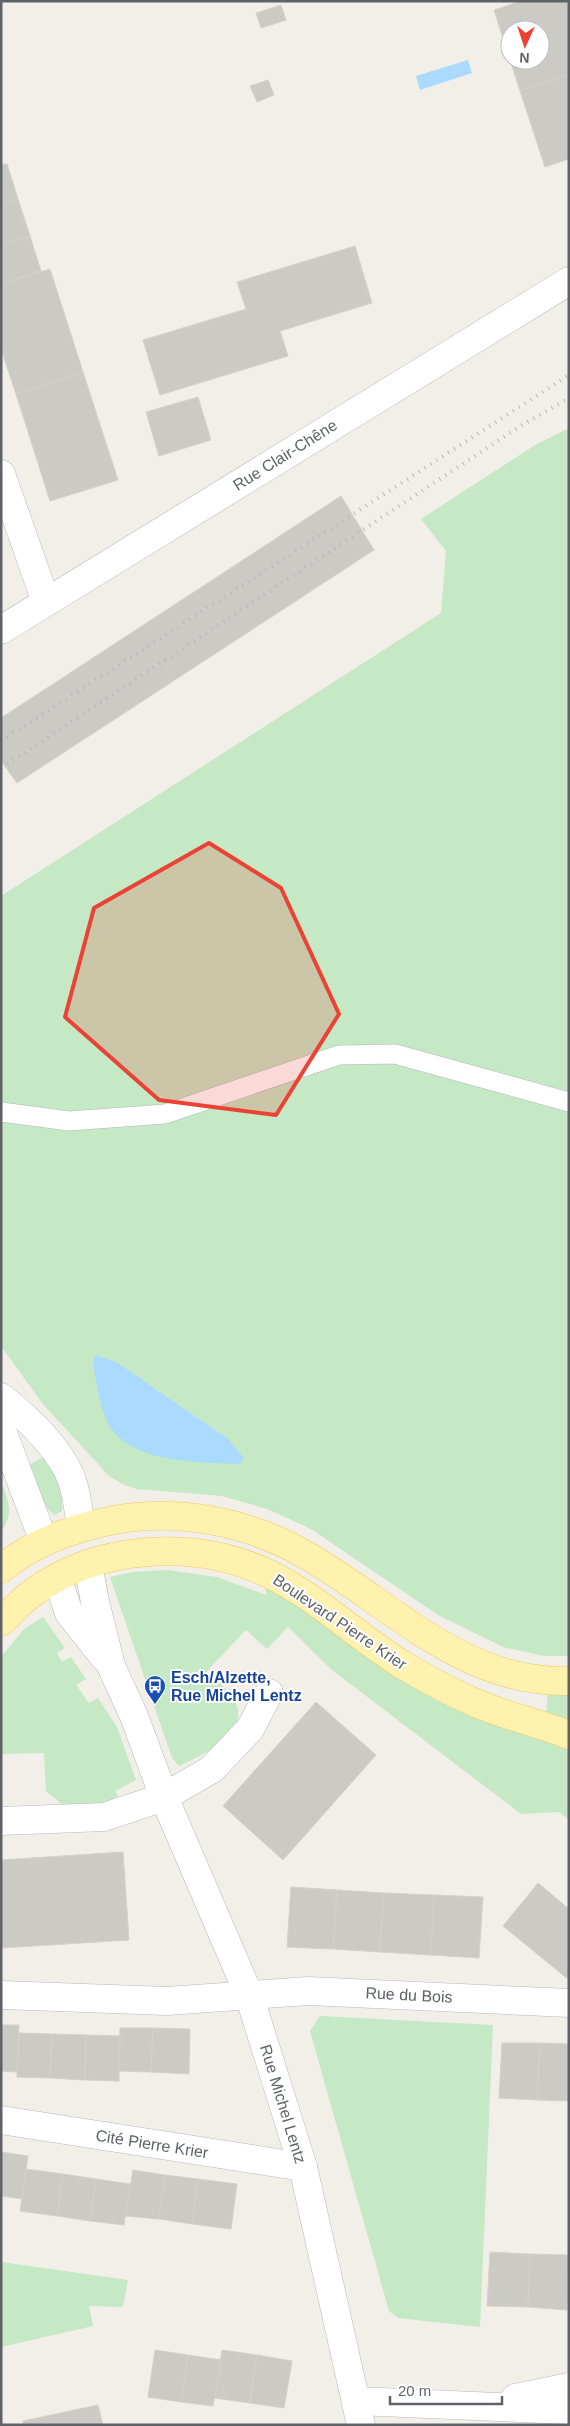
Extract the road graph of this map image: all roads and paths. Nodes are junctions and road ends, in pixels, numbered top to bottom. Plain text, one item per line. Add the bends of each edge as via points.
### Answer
1 (569, 281) edge
2 (1, 474) edge
3 (46, 602) junction
4 (1, 630) edge
5 (569, 1102) edge
6 (1, 1112) edge
7 (1, 1397) edge
8 (1, 1428) edge
9 (81, 1526) junction
10 (44, 1542) junction
11 (88, 1564) junction
12 (1, 1569) edge
13 (57, 1578) junction
14 (1, 1622) edge
15 (111, 1666) junction
16 (569, 1680) edge
17 (268, 1693) dead end
18 (569, 1735) edge
19 (164, 1797) junction
20 (1, 1821) edge
21 (1, 1995) edge
22 (250, 1995) junction
23 (569, 2003) edge
24 (1, 2120) edge
25 (303, 2167) junction
26 (569, 2387) edge
27 (477, 2406) junction
28 (569, 2410) edge
29 (359, 2413) edge

1 - 3 street, Rue Clair-Chêne
2 - 3 street
3 - 4 street, Rue Clair-Chêne
5 - 6 lane via 395,1054 339,1055 165,1114 69,1121
7 - 9 street via 22,1414 66,1468 76,1494
8 - 10 street
9 - 10 main road
9 - 11 main road
9 - 16 main road via 128,1518 168,1516 191,1517 258,1532 305,1554 424,1635 487,1668 548,1681
10 - 12 main road
10 - 13 main road
11 - 13 main road, Boulevard Pierre Krier
11 - 15 street via 94,1602
11 - 18 main road, Boulevard Pierre Krier via 131,1554 167,1552 197,1553 235,1560 292,1587 403,1665 470,1701
13 - 14 main road, Boulevard Pierre Krier via 31,1594
13 - 15 street via 70,1614
15 - 19 street, Rue Michel Lentz via 134,1716
17 - 19 street via 250,1729 212,1768
19 - 20 street via 104,1817
19 - 22 street, Rue Michel Lentz
21 - 22 street via 167,2001
22 - 23 street, Rue du Bois via 308,1990
22 - 25 street, Rue Michel Lentz
24 - 25 street, Cité Pierre Krier
25 - 29 street, Rue Michel Lentz
26 - 27 street
27 - 28 street
27 - 29 street

